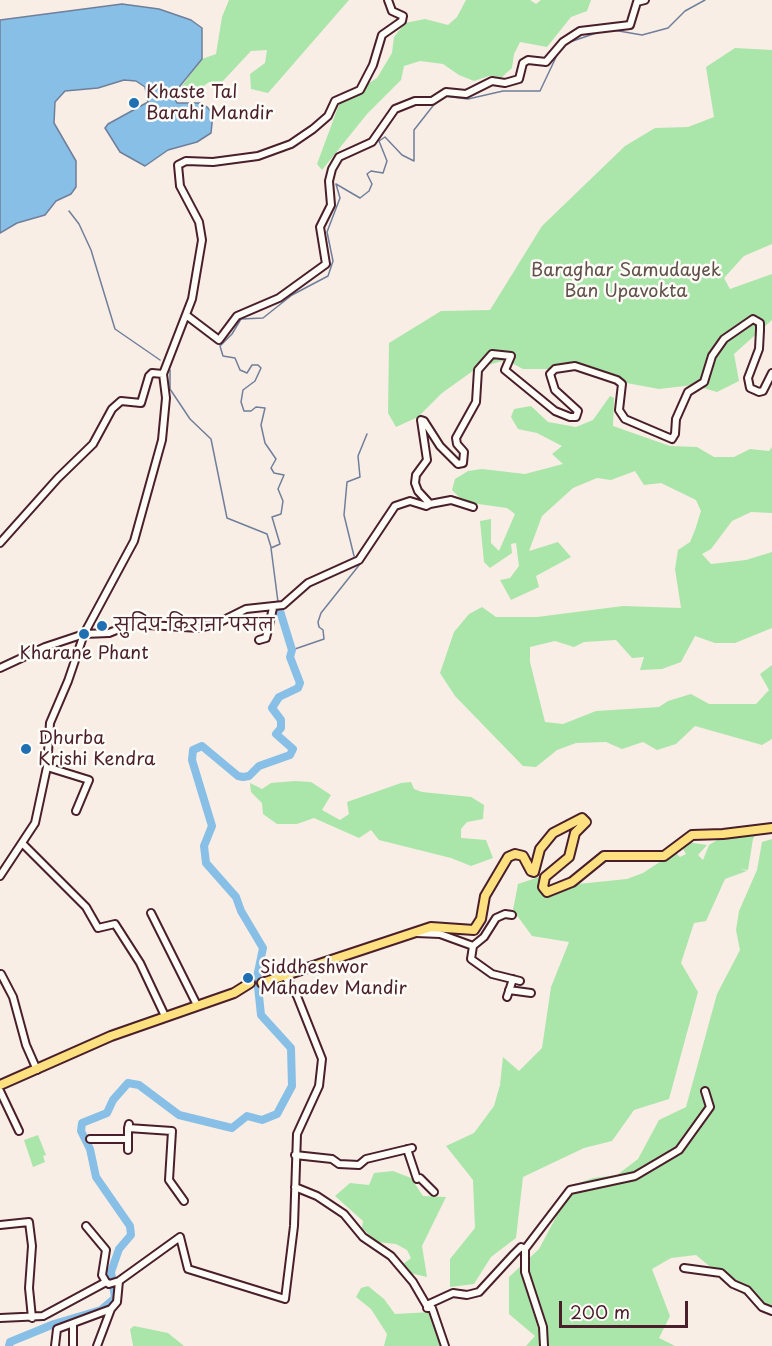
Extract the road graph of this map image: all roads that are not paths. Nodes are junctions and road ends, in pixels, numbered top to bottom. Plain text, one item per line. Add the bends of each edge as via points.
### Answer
1 (388, 0) edge
2 (645, 0) edge
3 (186, 315) junction
4 (772, 373) edge
5 (164, 374) junction
6 (430, 504) junction
7 (473, 507) dead end
8 (0, 543) edge
9 (273, 608) junction
10 (84, 634) junction
11 (259, 640) dead end
12 (0, 668) edge
13 (47, 767) junction
14 (76, 810) dead end
15 (772, 828) edge
16 (23, 844) junction
17 (0, 876) edge
18 (151, 913) dead end
19 (512, 915) dead end
20 (413, 933) junction
21 (473, 946) junction
22 (1, 974) edge
23 (285, 976) junction
24 (250, 983) joint
25 (262, 983) joint
26 (531, 993) dead end
27 (197, 1005) junction
28 (165, 1016) junction
29 (37, 1070) junction
30 (0, 1085) edge
31 (0, 1091) edge
32 (705, 1091) dead end
33 (19, 1131) dead end
34 (90, 1139) dead end
35 (128, 1139) junction
36 (128, 1150) dead end
37 (296, 1155) junction
38 (295, 1187) junction
39 (434, 1192) dead end
40 (184, 1201) dead end
41 (0, 1225) edge
42 (86, 1226) dead end
43 (525, 1249) junction
44 (684, 1268) dead end
45 (118, 1281) junction
46 (107, 1283) junction
47 (427, 1306) junction
48 (111, 1309) junction
49 (772, 1311) edge
50 (0, 1318) edge
51 (32, 1318) junction
52 (73, 1325) junction
53 (55, 1346) edge
54 (73, 1346) edge
55 (98, 1346) edge
56 (445, 1346) edge
57 (544, 1346) edge

1 - 3 street via 392,11 403,16 402,21 382,35 374,65 360,90 335,101 328,116 313,129 291,144 258,156 186,161 178,165 180,186 202,234
2 - 3 street via 637,2 630,25 580,31 563,42 546,62 523,63 519,79 492,81 466,94 446,92 432,101 415,101 395,109 372,142 339,157 332,169 331,205 320,227 326,264 279,298 237,316 219,340
3 - 5 street
4 - 6 street via 763,391 750,388 748,378 759,349 760,330 760,323 753,319 724,339 712,356 704,382 688,392 672,439 625,418 619,410 622,384 617,380 575,366 555,369 550,374 555,390 578,411 576,417 570,417 555,411 505,370 511,356 492,354 478,370 476,402 456,438 464,452 463,463 458,464 424,421 420,422 427,460 415,483
5 - 8 street via 149,376 141,403 121,400 93,444
5 - 10 street via 164,433 137,534
6 - 7 street via 451,500
6 - 9 street via 410,501 395,506 359,560 310,581 291,600
9 - 10 street via 246,609 200,628 131,624 109,633
9 - 11 street via 266,638
10 - 12 street
10 - 13 street via 48,728
13 - 14 street via 89,780
13 - 16 street via 34,823
15 - 20 main road via 692,835 664,856 604,856 572,882 547,892 543,887 545,877 569,857 575,833 586,822 582,818 548,838 540,849 534,872 523,856 508,857 485,896 474,930 441,926
16 - 17 street
16 - 28 street via 86,907 98,927 115,924 140,963
18 - 27 street
19 - 21 street via 496,918
20 - 21 street via 440,934
20 - 23 main road
21 - 26 street via 471,959 492,974 517,980 508,993
22 - 29 street via 13,997
23 - 25 main road
23 - 37 street via 322,1059 319,1086 297,1134
24 - 25 street
24 - 27 main road via 234,993
27 - 28 main road
28 - 29 main road via 78,1049
29 - 30 main road
31 - 33 street
32 - 43 street via 710,1107 679,1150 635,1176 570,1190
34 - 35 street
35 - 36 street
35 - 40 street via 128,1126 172,1131 169,1180
37 - 38 street
37 - 39 street via 359,1165 366,1159 409,1149 417,1179
38 - 45 street via 285,1299 188,1269 180,1237
38 - 47 street via 344,1214 363,1237 391,1256
41 - 51 street via 29,1222
42 - 46 street via 106,1250 102,1275
43 - 47 street via 514,1254 479,1292 453,1293
43 - 57 street via 525,1272 543,1327
44 - 49 street via 721,1273
45 - 46 street
45 - 48 street via 117,1302
46 - 51 street
47 - 56 street via 432,1308
48 - 52 street
48 - 55 street
50 - 51 street
52 - 53 street via 57,1329
52 - 54 street

